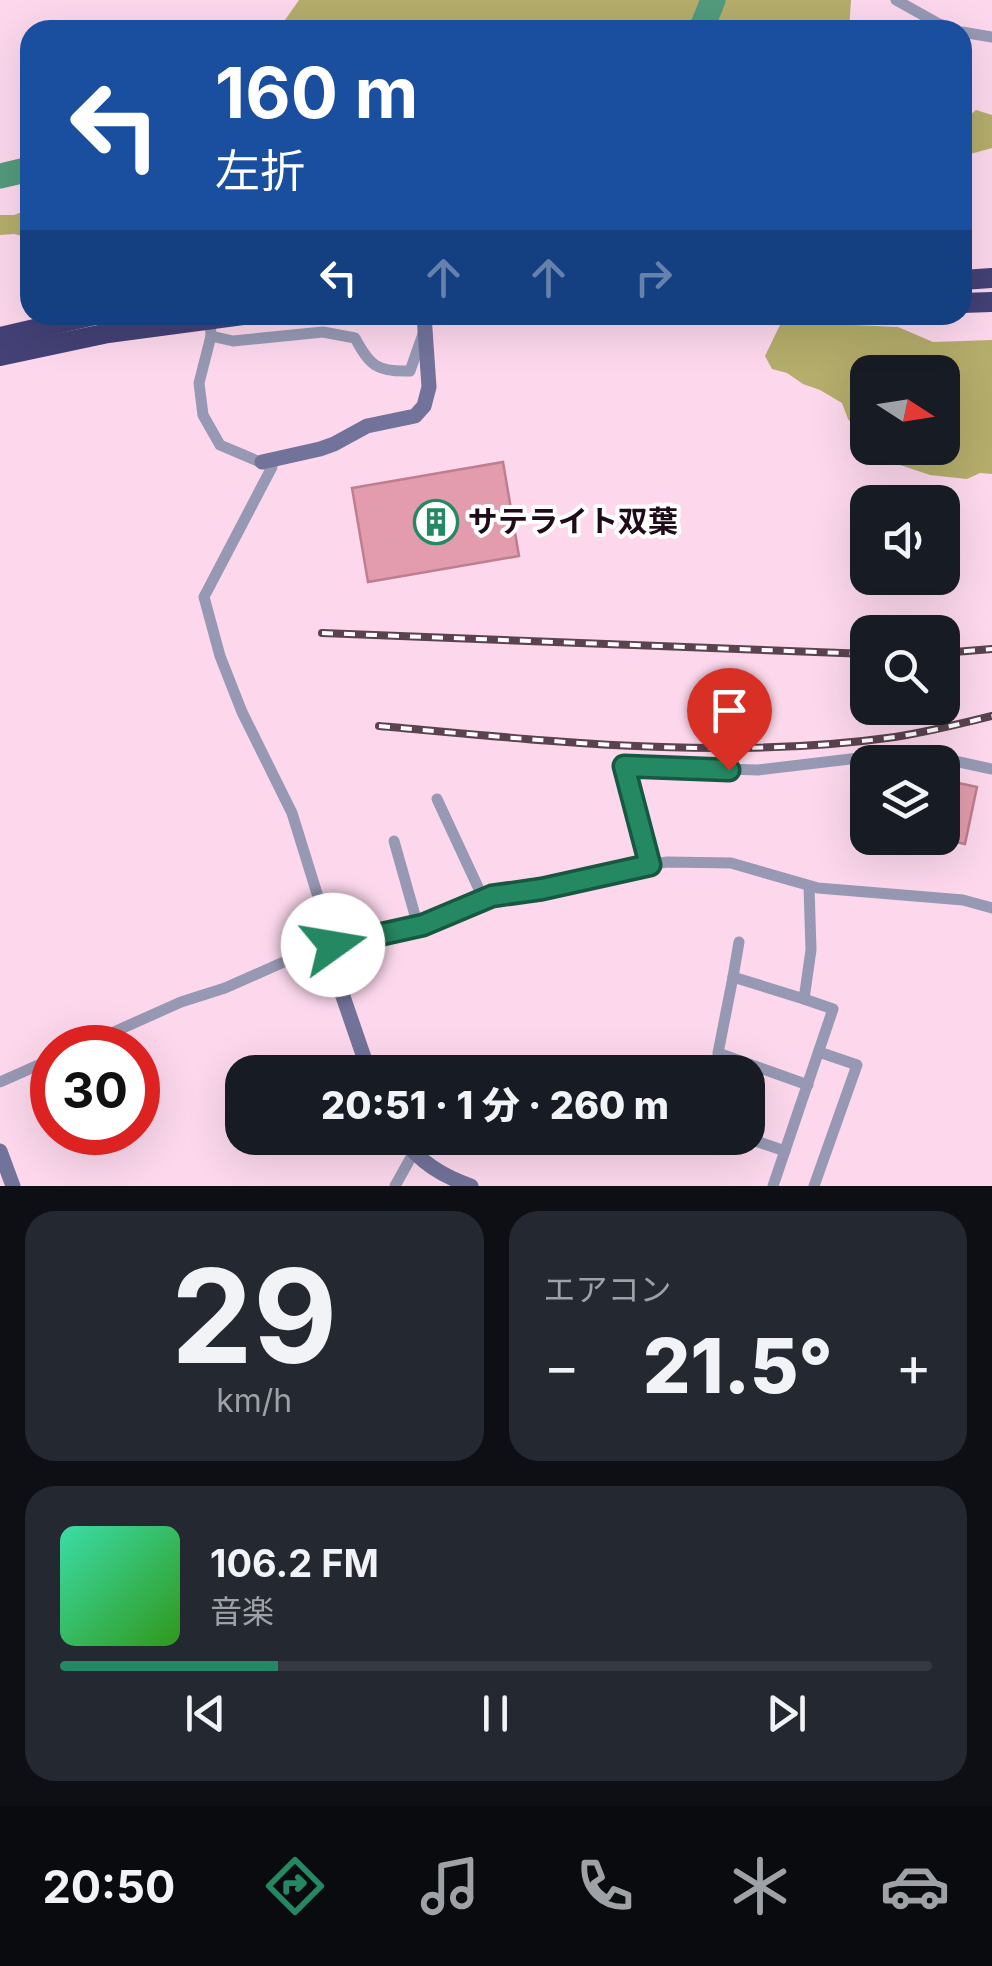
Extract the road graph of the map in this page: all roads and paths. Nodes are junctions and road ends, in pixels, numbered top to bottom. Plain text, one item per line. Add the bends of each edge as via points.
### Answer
1 (896, 0) edge
2 (932, 20) edge
3 (52, 325) edge
4 (216, 325) edge
5 (423, 325) edge
6 (424, 325) edge
7 (210, 327) junction
8 (0, 337) edge
9 (0, 356) edge
10 (262, 462) junction
11 (992, 769) edge
12 (437, 800) dead end
13 (394, 841) dead end
14 (650, 865) junction
15 (809, 886) junction
16 (484, 900) junction
17 (992, 908) edge
18 (418, 926) junction
19 (739, 942) dead end
20 (329, 946) junction
21 (733, 977) junction
22 (804, 999) junction
23 (130, 1025) edge
24 (818, 1052) junction
25 (364, 1055) edge
26 (721, 1055) edge
27 (30, 1069) edge
28 (765, 1073) edge
29 (0, 1082) edge
30 (808, 1084) junction
31 (765, 1144) edge
32 (0, 1151) edge
33 (785, 1151) junction
34 (412, 1155) edge
35 (417, 1155) edge
36 (13, 1186) edge
37 (395, 1186) edge
38 (471, 1186) edge
39 (773, 1186) edge
40 (814, 1186) edge

1 - 2 street
3 - 8 highway
4 - 7 highway
5 - 7 street via 410,371 389,372 366,360 355,338 323,332 233,342
6 - 10 street via 430,387 415,416
7 - 9 highway via 108,333
7 - 10 street via 198,384 203,415 220,445
10 - 20 street via 272,467 204,597 242,712 292,814
11 - 14 street via 884,756 758,770 624,766
12 - 16 street
13 - 18 street
14 - 15 street via 731,864
14 - 16 street
15 - 17 street
15 - 22 street
16 - 18 street
18 - 20 street
19 - 21 street
20 - 23 street
20 - 25 street
21 - 22 street
21 - 26 street
22 - 24 street via 834,1008
24 - 30 street
24 - 40 street via 857,1065
27 - 29 street
28 - 30 street
30 - 33 street
31 - 33 street
32 - 36 street
33 - 39 street
34 - 37 street
35 - 38 street

